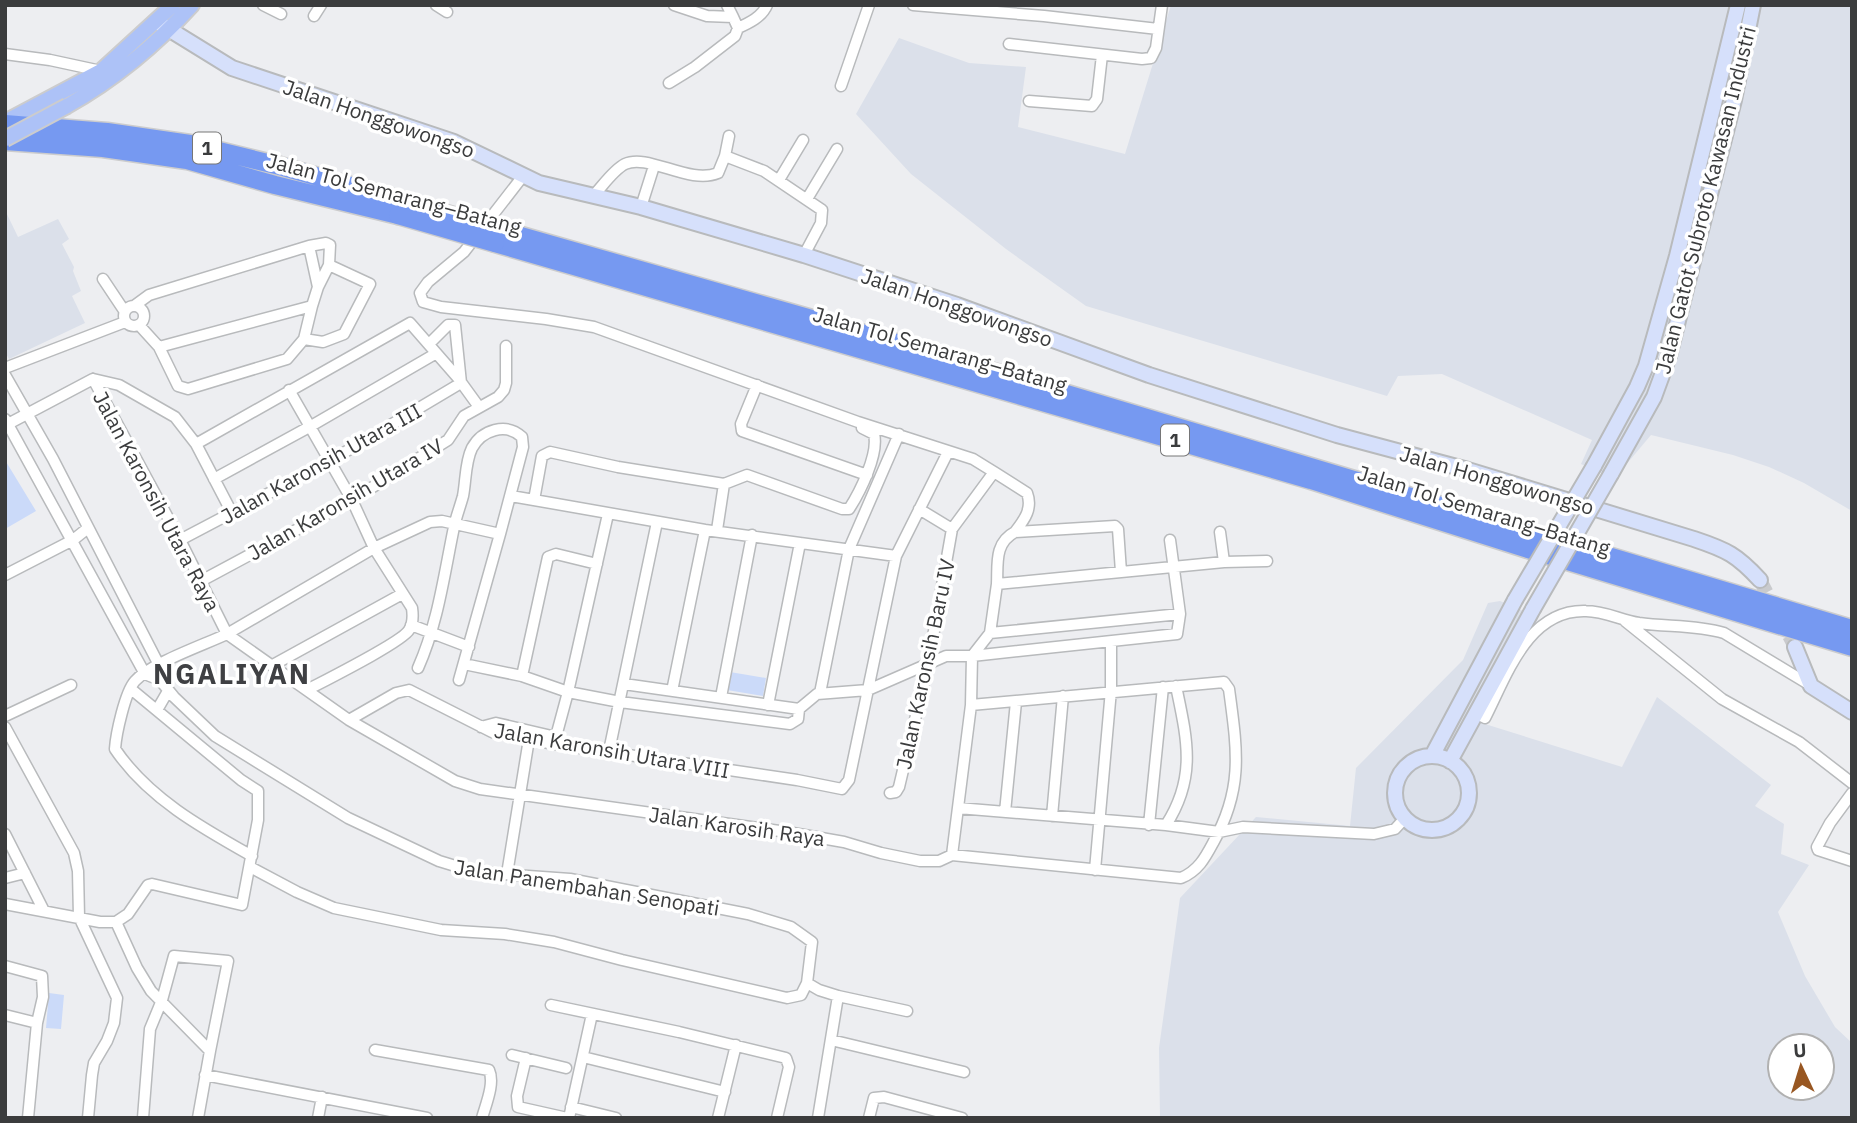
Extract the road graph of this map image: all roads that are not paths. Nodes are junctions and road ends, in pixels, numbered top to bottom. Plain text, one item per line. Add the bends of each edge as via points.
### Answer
1 (173, 5) edge
2 (192, 5) edge
3 (263, 5) edge
4 (321, 5) edge
5 (436, 5) edge
6 (674, 5) edge
7 (727, 5) edge
8 (767, 5) edge
9 (869, 5) edge
10 (913, 5) edge
11 (1162, 5) edge
12 (1738, 5) edge
13 (1753, 5) edge
14 (447, 12) dead end
15 (281, 14) dead end
16 (314, 16) dead end
17 (733, 17) junction
18 (163, 26) junction
19 (738, 28) junction
20 (1158, 29) junction
21 (1009, 44) dead end
22 (5, 54) edge
23 (1102, 55) junction
24 (101, 71) junction
25 (669, 83) dead end
26 (841, 86) dead end
27 (1029, 101) dead end
28 (5, 123) edge
29 (729, 136) dead end
30 (5, 140) edge
31 (803, 140) dead end
32 (837, 149) dead end
33 (725, 156) junction
34 (654, 166) junction
35 (523, 176) junction
36 (779, 180) junction
37 (593, 196) junction
38 (807, 199) junction
39 (641, 207) junction
40 (400, 208) junction
41 (498, 236) junction
42 (309, 246) junction
43 (804, 255) junction
44 (329, 265) junction
45 (103, 279) dead end
46 (318, 287) junction
47 (312, 306) junction
48 (128, 313) junction
49 (139, 325) junction
50 (304, 339) junction
51 (429, 344) junction
52 (506, 346) dead end
53 (159, 348) junction
54 (435, 354) junction
55 (5, 368) edge
56 (5, 375) edge
57 (93, 379) junction
58 (461, 383) junction
59 (757, 387) junction
60 (289, 390) junction
61 (479, 407) junction
62 (27, 414) junction
63 (7, 422) edge
64 (311, 426) junction
65 (899, 434) junction
66 (196, 444) junction
67 (948, 452) junction
68 (330, 461) junction
69 (994, 472) junction
70 (867, 475) junction
71 (214, 479) junction
72 (724, 484) junction
73 (511, 496) junction
74 (352, 500) junction
75 (534, 500) junction
76 (919, 509) junction
77 (232, 513) junction
78 (608, 514) junction
79 (657, 522) junction
80 (454, 523) junction
81 (952, 529) junction
82 (705, 530) junction
83 (718, 530) junction
84 (90, 532) junction
85 (1015, 532) junction
86 (1220, 532) dead end
87 (500, 534) junction
88 (752, 535) junction
89 (73, 540) junction
90 (180, 540) junction
91 (1170, 540) dead end
92 (800, 543) junction
93 (374, 548) junction
94 (849, 549) junction
95 (896, 556) junction
96 (1267, 561) dead end
97 (1224, 562) junction
98 (597, 564) junction
99 (1174, 568) junction
100 (1121, 572) junction
101 (5, 575) edge
102 (1760, 580) tunnel mouth
103 (201, 581) junction
104 (997, 584) junction
105 (402, 594) junction
106 (1180, 614) junction
107 (1624, 620) junction
108 (411, 625) junction
109 (1852, 629) edge
110 (990, 633) junction
111 (227, 634) junction
112 (432, 635) junction
113 (1111, 642) junction
114 (469, 647) junction
115 (1795, 647) tunnel mouth
116 (1852, 647) edge
117 (972, 656) junction
118 (464, 664) junction
119 (159, 665) junction
120 (273, 665) junction
121 (928, 665) junction
122 (418, 668) dead end
123 (145, 674) junction
124 (522, 676) junction
125 (160, 680) junction
126 (458, 680) dead end
127 (624, 684) junction
128 (71, 685) dead end
129 (1811, 685) junction
130 (1176, 686) junction
131 (1163, 687) junction
132 (131, 689) junction
133 (307, 690) junction
134 (868, 690) junction
135 (168, 691) junction
136 (672, 691) junction
137 (1111, 691) junction
138 (568, 692) junction
139 (820, 694) junction
140 (1063, 696) junction
141 (721, 697) junction
142 (620, 702) junction
143 (1016, 702) junction
144 (768, 705) junction
145 (971, 705) junction
146 (799, 709) junction
147 (157, 710) junction
148 (1852, 712) edge
149 (1475, 713) junction
150 (5, 716) edge
151 (349, 720) junction
152 (5, 727) edge
153 (480, 727) junction
154 (529, 739) junction
155 (555, 740) junction
156 (609, 751) junction
157 (1432, 756) junction
158 (1450, 761) junction
159 (1852, 783) edge
160 (890, 793) dead end
161 (1852, 793) edge
162 (518, 796) junction
163 (958, 808) junction
164 (1005, 812) junction
165 (1052, 816) junction
166 (1405, 818) junction
167 (1100, 820) junction
168 (1149, 825) junction
169 (1166, 825) junction
170 (1219, 832) junction
171 (5, 834) edge
172 (952, 855) junction
173 (1852, 861) edge
174 (251, 862) junction
175 (1095, 870) junction
176 (25, 873) junction
177 (507, 874) junction
178 (5, 878) edge
179 (5, 904) edge
180 (43, 909) junction
181 (79, 917) junction
182 (116, 922) junction
183 (5, 966) edge
184 (807, 983) junction
185 (838, 996) junction
186 (162, 1000) junction
187 (551, 1005) dead end
188 (907, 1011) dead end
189 (592, 1014) junction
190 (5, 1015) edge
191 (37, 1023) junction
192 (831, 1040) junction
193 (736, 1045) junction
194 (375, 1050) dead end
195 (208, 1053) junction
196 (512, 1055) dead end
197 (526, 1058) junction
198 (583, 1058) junction
199 (566, 1068) dead end
200 (964, 1072) dead end
201 (205, 1075) junction
202 (725, 1092) junction
203 (322, 1097) junction
204 (569, 1114) edge
205 (28, 1118) edge
206 (88, 1118) edge
207 (143, 1118) edge
208 (198, 1118) edge
209 (318, 1118) edge
210 (427, 1118) edge
211 (482, 1118) edge
212 (617, 1118) edge
213 (718, 1118) edge
214 (777, 1118) edge
215 (818, 1118) edge
216 (869, 1118) edge
217 (962, 1118) edge

1 - 18 main road
2 - 18 main road
3 - 15 street
4 - 16 street
5 - 14 street
6 - 17 street via 707,16
7 - 17 street
8 - 19 street via 758,17
9 - 26 street
10 - 20 street
11 - 20 street
12 - 157 street, Jalan Gatot Subroto Kawasan Industri, bridge via 1646,366
13 - 149 street, Jalan Gatot Subroto Kawasan Industri, bridge via 1734,100 1669,356 1654,397
17 - 19 street
18 - 24 main road
18 - 30 main road, bridge via 103,86
18 - 35 street, Jalan Honggowongso via 232,68 454,142
19 - 25 street via 735,36
20 - 23 street via 1151,58
21 - 23 street
22 - 24 street
23 - 27 street via 1097,99 1092,106
24 - 28 main road
28 - 40 highway, Jalan Tol Semarang–Batang / 1 via 190,144 280,166
29 - 33 street
30 - 40 highway, Jalan Tol Semarang–Batang / 1 via 187,160 275,185
31 - 36 street
32 - 38 street
33 - 34 street via 718,173 703,178
33 - 36 street
34 - 37 street via 621,166
34 - 39 street
35 - 37 street, Jalan Honggowongso
35 - 59 street via 464,253 425,285 420,293 423,302 594,327
36 - 38 street
37 - 39 street, Jalan Honggowongso
38 - 43 street via 822,209 823,218
39 - 43 street, Jalan Honggowongso
40 - 41 highway, Jalan Tol Semarang–Batang / 1, bridge
41 - 109 highway, Jalan Tol Semarang–Batang / 1 via 903,345
41 - 116 highway, Jalan Tol Semarang–Batang / 1
42 - 44 street via 328,244
42 - 46 street
42 - 48 street via 149,295
43 - 102 street, Jalan Honggowongso via 1337,435 1694,539 1737,557
44 - 46 street
44 - 50 street via 370,285 344,334 323,342
45 - 48 street
46 - 47 street
47 - 50 street
47 - 53 street
48 - 49 street via 130,326
48 - 49 street via 141,308 145,313
48 - 55 street
49 - 53 street
50 - 53 street via 283,361 188,389 178,386
51 - 54 street
51 - 58 street via 448,324 455,325
51 - 60 street via 410,323
52 - 61 street, Jalan Karonsih Utara IV via 504,390
54 - 58 street
54 - 64 street
56 - 62 street
57 - 62 street, Jalan Karonsih Utara Raya
57 - 66 street via 115,383 175,416
57 - 90 street, Jalan Karonsih Utara Raya
58 - 61 street
58 - 68 street, Jalan Karonsih Utara III
59 - 65 street
59 - 70 street via 871,432 875,441
59 - 70 street via 742,431
60 - 64 street
60 - 66 street
61 - 74 street, Jalan Karonsih Utara IV via 460,420 448,440
62 - 63 street, Jalan Karonsih Utara Raya
62 - 84 street
63 - 89 street
64 - 68 street
64 - 71 street
65 - 67 street
65 - 94 street
66 - 71 street
67 - 69 street via 973,459
67 - 76 street
68 - 74 street
68 - 77 street, Jalan Karonsih Utara III
69 - 81 street
69 - 85 street via 1027,493 1027,513
70 - 72 street via 847,509 747,475
71 - 77 street
72 - 75 street via 546,453 540,460
72 - 83 street
73 - 75 street
73 - 80 street via 523,439 509,430 492,430 471,451
73 - 87 street
74 - 93 street
74 - 103 street, Jalan Karonsih Utara IV
75 - 78 street
76 - 81 street
76 - 95 street
77 - 90 street, Jalan Karonsih Utara III
78 - 79 street
78 - 98 street
79 - 82 street
79 - 127 street
80 - 87 street
80 - 93 street via 430,522
80 - 112 street
81 - 121 street, Jalan Karonsih Baru IV
82 - 83 street
82 - 136 street
83 - 88 street
84 - 89 street
84 - 119 street
85 - 100 street via 1112,526 1118,529
85 - 104 street via 1000,545
86 - 97 street
87 - 114 street
88 - 92 street
88 - 141 street
89 - 101 street
89 - 123 street
90 - 103 street, Jalan Karonsih Utara Raya
91 - 99 street
92 - 94 street
92 - 144 street
93 - 105 street
93 - 111 street
94 - 95 street
94 - 139 street
95 - 134 street
96 - 97 street
97 - 99 street
98 - 124 street via 560,555 548,557
98 - 138 street
99 - 100 street
99 - 106 street
100 - 104 street
103 - 111 street, Jalan Karonsih Utara Raya
104 - 110 street
105 - 108 street via 412,608
105 - 120 street
106 - 110 street
106 - 113 street via 1177,634
107 - 129 street via 1724,633
107 - 149 street via 1587,611 1549,620 1518,651 1485,718
107 - 159 street via 1722,699 1799,742
108 - 112 street
108 - 133 street via 396,641
110 - 117 street
111 - 119 street, Jalan Karonsih Utara Raya
111 - 120 street, Jalan Karonsih Utara Raya
112 - 114 street
112 - 122 street
113 - 117 street
113 - 137 street
114 - 118 street
115 - 129 street
117 - 121 street via 946,656
117 - 145 street
118 - 124 street
118 - 126 street
119 - 123 street, Jalan Karonsih Utara Raya
119 - 125 street
120 - 133 street, Jalan Karonsih Utara Raya
121 - 134 street
121 - 160 street, Jalan Karonsih Baru IV via 899,787
123 - 125 street
123 - 132 street, Jalan Karonsih Utara Raya
124 - 138 street
125 - 135 street, Jalan Panembahan Senopati
127 - 136 street
127 - 142 street
128 - 150 street
129 - 148 street
130 - 131 street
130 - 169 street via 1188,760 1177,808
130 - 170 street, Jalan Karosih Raya via 1228,685 1237,772
131 - 137 street
131 - 168 street
132 - 147 street
132 - 174 street via 116,751 148,789
133 - 151 street, Jalan Karonsih Utara Raya
134 - 139 street
134 - 156 street, Jalan Karonsih Utara VIII via 854,760 846,786 838,789
135 - 147 street
135 - 177 street, Jalan Panembahan Senopati via 215,736 348,818 455,867
136 - 141 street
137 - 140 street
137 - 167 street
138 - 142 street
138 - 155 street
139 - 146 street
140 - 143 street
140 - 165 street
141 - 144 street
142 - 146 street via 785,724 796,721
142 - 156 street
143 - 145 street
143 - 164 street
144 - 146 street
145 - 163 street
147 - 174 street via 258,791
149 - 158 street, Jalan Gatot Subroto Kawasan Industri
151 - 153 street, Jalan Karonsih Utara VIII via 409,690
151 - 162 street, Jalan Karonsih Utara Raya via 455,780
152 - 181 street via 74,853
153 - 154 street, Jalan Karonsih Utara VIII
153 - 155 street via 496,723
154 - 155 street, Jalan Karonsih Utara VIII
154 - 162 street
155 - 156 street, Jalan Karonsih Utara VIII
157 - 158 street
157 - 166 street via 1413,761 1398,777 1395,799
158 - 166 street via 1465,776 1468,787 1460,817 1432,830
161 - 173 street via 1817,845 1818,850
162 - 172 street, Jalan Karosih Raya via 787,832 909,859 939,861
162 - 177 street
163 - 164 street
163 - 172 street
164 - 165 street
165 - 167 street
166 - 170 street via 1395,829 1374,834 1243,827
167 - 168 street
167 - 175 street
168 - 169 street
169 - 170 street
170 - 175 street, Jalan Karosih Raya via 1198,867 1181,878
171 - 176 street
172 - 175 street, Jalan Karosih Raya
174 - 182 street via 241,906 152,884
174 - 184 street via 297,892 334,908 441,930 554,942 787,998 800,995
176 - 178 street
176 - 180 street
177 - 184 street, Jalan Panembahan Senopati via 593,883 791,927 812,942
179 - 180 street
180 - 181 street
181 - 182 street
181 - 206 street via 117,998 114,1023 94,1063
182 - 186 street via 137,968
183 - 191 street via 42,976
184 - 185 street
185 - 188 street
185 - 192 street
186 - 195 street
186 - 195 street via 174,956 228,961
186 - 207 street via 150,1029
187 - 189 street
189 - 193 street
189 - 198 street
190 - 191 street
191 - 205 street
192 - 200 street
192 - 215 street
193 - 202 street
193 - 214 street via 786,1058 789,1067
194 - 211 street via 489,1070
195 - 201 street
196 - 197 street
197 - 199 street
197 - 204 street via 518,1107
198 - 202 street
198 - 204 street
201 - 203 street
201 - 208 street
202 - 213 street
203 - 209 street
203 - 210 street
204 - 212 street
216 - 217 street via 874,1098 884,1097

